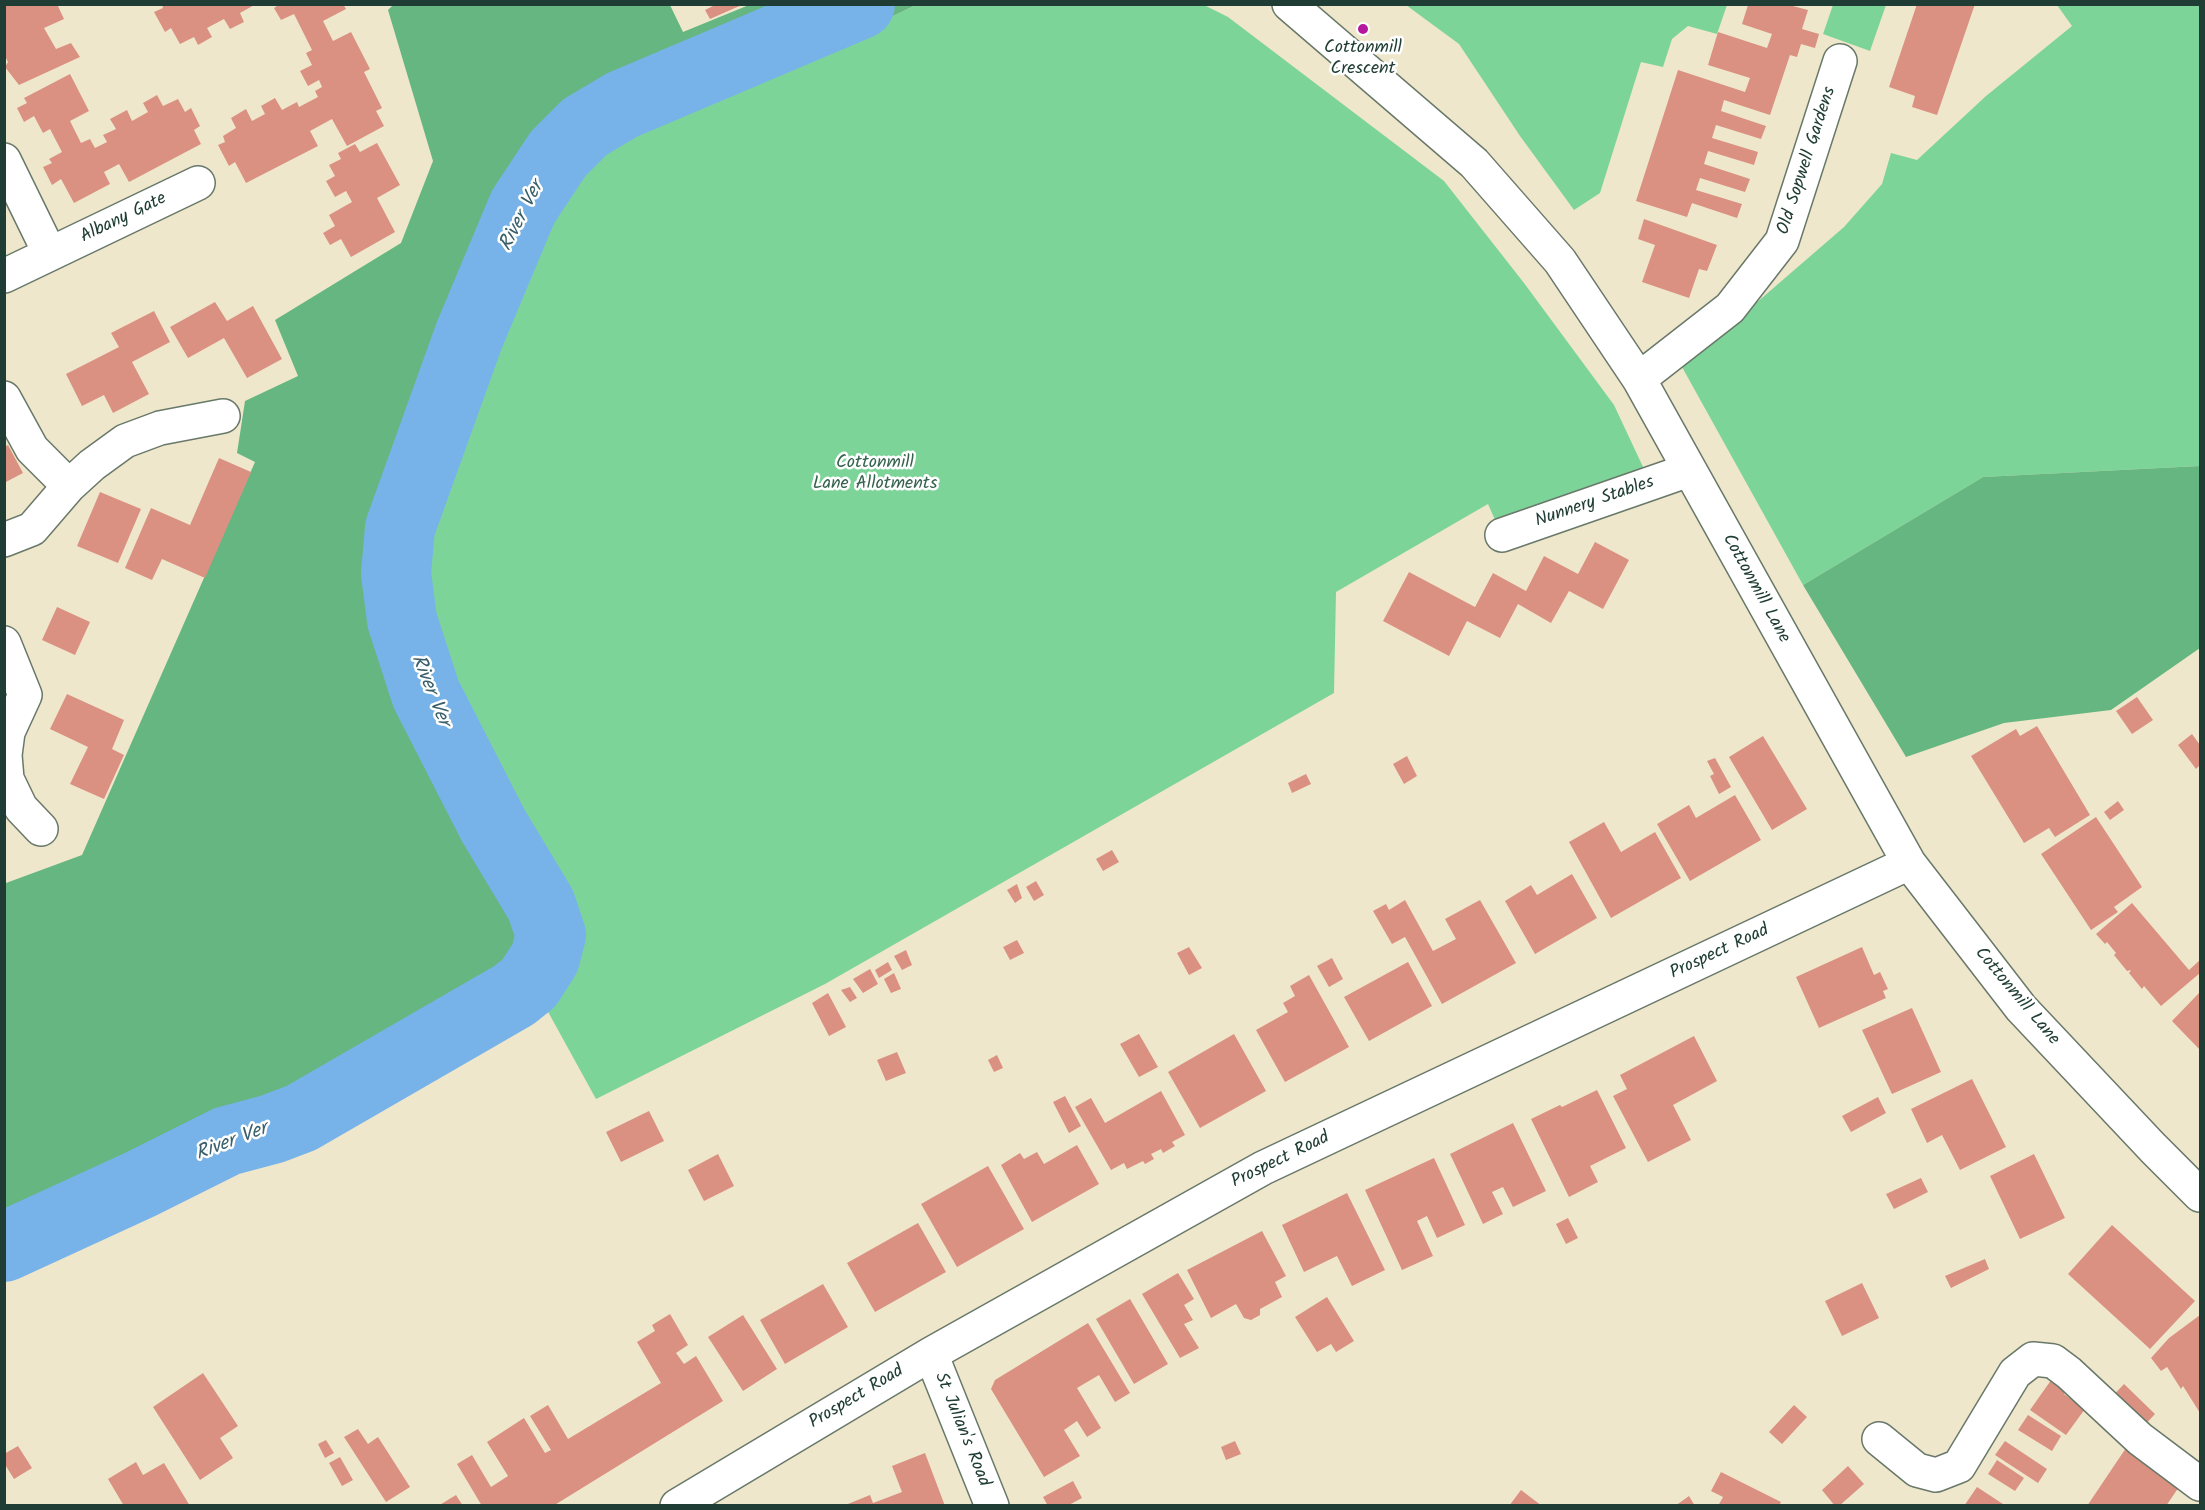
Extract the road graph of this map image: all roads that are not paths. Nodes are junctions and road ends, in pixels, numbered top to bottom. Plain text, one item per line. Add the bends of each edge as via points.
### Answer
1 (1289, 4) edge
2 (1840, 61) dead end
3 (4, 160) edge
4 (198, 183) dead end
5 (50, 254) junction
6 (4, 276) edge
7 (1639, 379) junction
8 (4, 398) edge
9 (223, 416) dead end
10 (1689, 470) junction
11 (69, 486) junction
12 (18, 534) edge
13 (1502, 535) dead end
14 (4, 644) edge
15 (41, 829) dead end
16 (1909, 863) junction
17 (2200, 1195) edge
18 (930, 1354) junction
19 (1879, 1439) dead end
20 (2200, 1484) edge
21 (677, 1506) edge
22 (992, 1506) edge

1 - 7 street, Cottonmill Lane via 1474,163 1560,261
2 - 7 street, Old Sopwell Gardens via 1782,241 1731,308
3 - 5 street
4 - 5 street, Albany Gate
5 - 6 street, Albany Gate
7 - 10 street, Cottonmill Lane
8 - 11 street via 32,449
9 - 11 street via 160,428 125,441
10 - 13 street, Nunnery Stables
10 - 16 street, Cottonmill Lane
11 - 12 street
14 - 15 street via 25,695 8,732 8,779 21,808
16 - 17 street, Cottonmill Lane via 2021,1008
16 - 18 street, Prospect Road via 1263,1168
18 - 21 street, Prospect Road
18 - 22 street, St Julian's Road
19 - 20 street via 1917,1470 1936,1475 1959,1466 2015,1373 2033,1359 2053,1360 2140,1439

